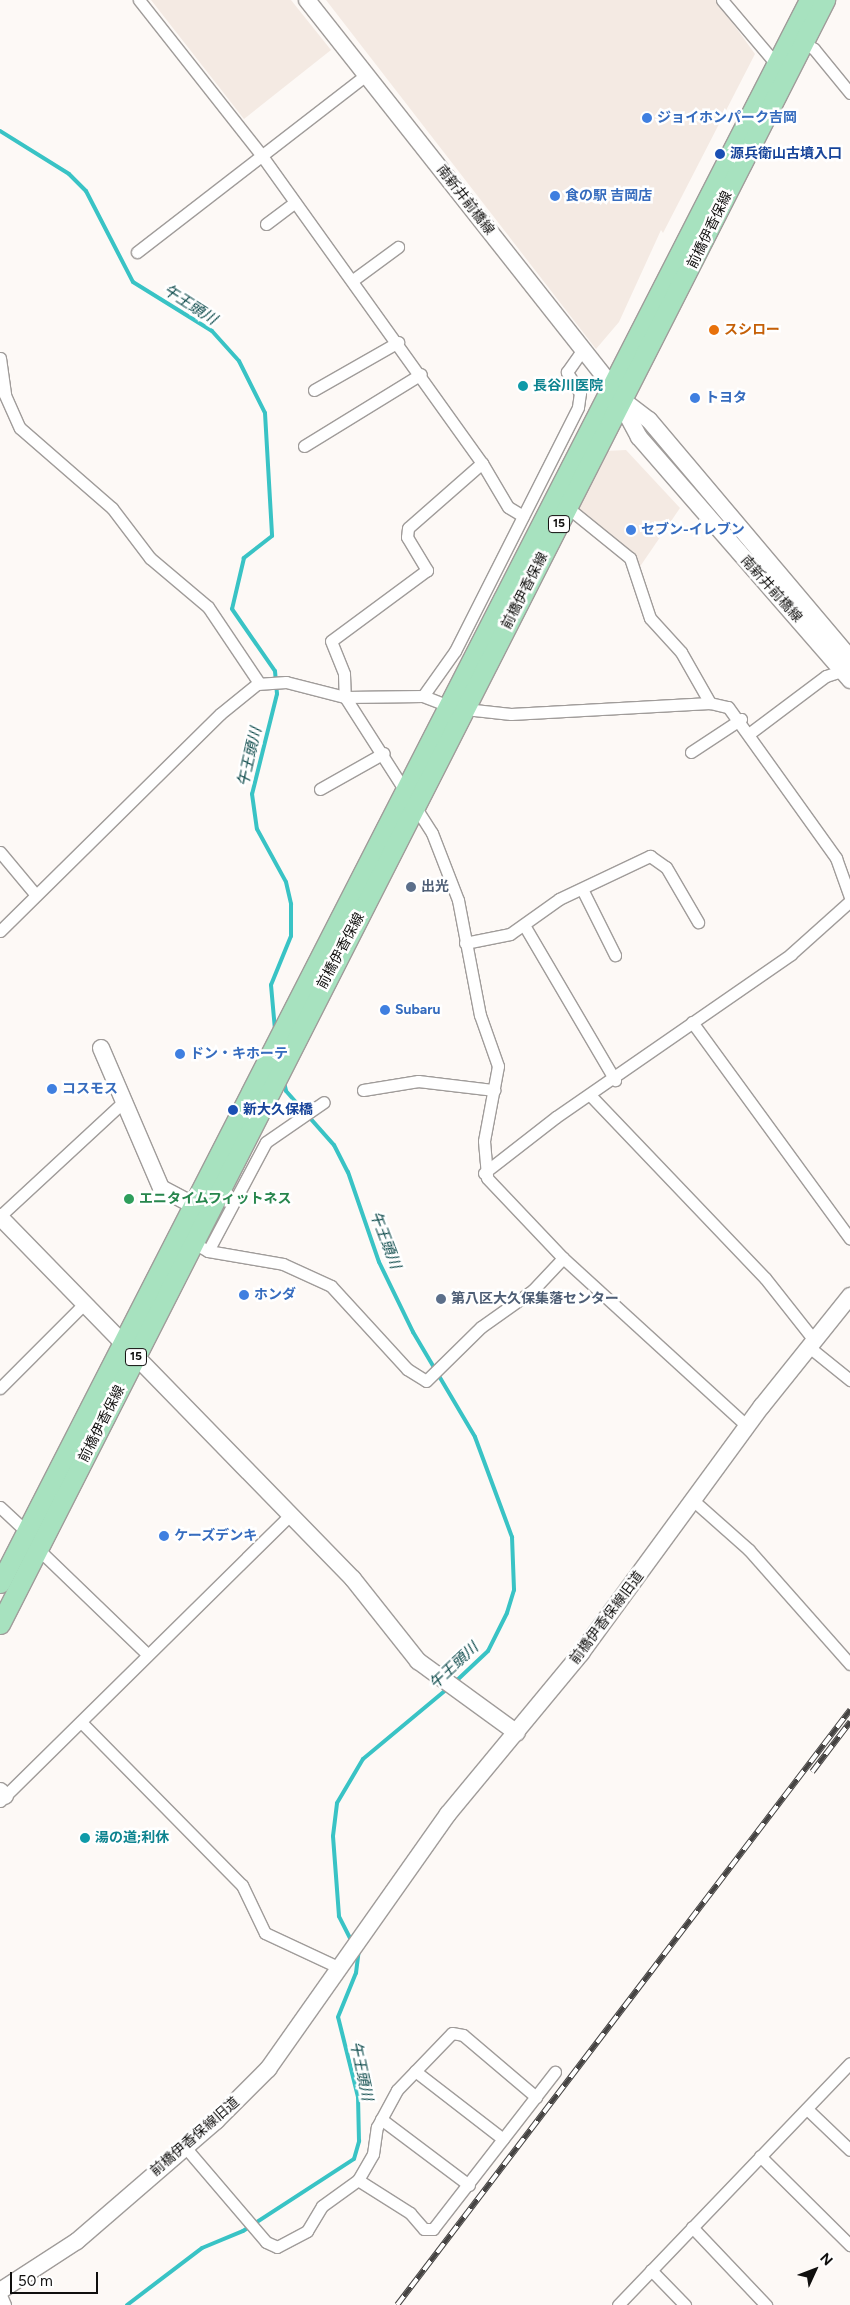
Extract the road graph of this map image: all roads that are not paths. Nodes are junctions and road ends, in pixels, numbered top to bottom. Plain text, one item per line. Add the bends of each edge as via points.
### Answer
1 (139, 0) edge
2 (307, 0) edge
3 (722, 0) edge
4 (809, 0) edge
5 (825, 0) edge
6 (803, 42) junction
7 (776, 64) junction
8 (366, 75) junction
9 (850, 93) edge
10 (262, 156) junction
11 (295, 202) junction
12 (266, 224) dead end
13 (398, 247) dead end
14 (137, 252) dead end
15 (353, 280) junction
16 (398, 342) junction
17 (583, 349) junction
18 (0, 358) edge
19 (421, 374) junction
20 (611, 385) junction
21 (314, 390) dead end
22 (623, 401) junction
23 (304, 446) dead end
24 (482, 463) junction
25 (567, 507) junction
26 (523, 516) junction
27 (848, 669) edge
28 (262, 682) junction
29 (423, 696) junction
30 (345, 697) junction
31 (710, 703) junction
32 (456, 707) junction
33 (741, 719) junction
34 (750, 733) junction
35 (691, 752) dead end
36 (384, 753) junction
37 (404, 786) junction
38 (320, 789) dead end
39 (416, 807) junction
40 (0, 852) edge
41 (582, 889) junction
42 (36, 895) junction
43 (850, 897) edge
44 (850, 901) edge
45 (698, 922) dead end
46 (524, 926) junction
47 (0, 931) edge
48 (465, 943) junction
49 (615, 955) dead end
50 (692, 1022) junction
51 (101, 1048) dead end
52 (614, 1080) junction
53 (363, 1090) dead end
54 (494, 1090) junction
55 (590, 1095) junction
56 (124, 1101) junction
57 (324, 1102) dead end
58 (484, 1173) junction
59 (193, 1205) junction
60 (0, 1216) edge
61 (850, 1239) edge
62 (201, 1247) junction
63 (562, 1258) junction
64 (850, 1296) edge
65 (84, 1304) junction
66 (122, 1342) junction
67 (811, 1344) junction
68 (136, 1357) junction
69 (850, 1380) edge
70 (0, 1388) edge
71 (747, 1426) junction
72 (694, 1502) junction
73 (0, 1507) edge
74 (291, 1514) junction
75 (26, 1531) junction
76 (38, 1549) junction
77 (0, 1583) edge
78 (0, 1624) edge
79 (147, 1654) junction
80 (850, 1664) edge
81 (81, 1722) junction
82 (517, 1733) junction
83 (2, 1796) edge
84 (338, 1968) junction
85 (850, 2063) edge
86 (415, 2071) junction
87 (555, 2072) dead end
88 (536, 2097) junction
89 (806, 2108) junction
90 (381, 2119) junction
91 (503, 2139) junction
92 (185, 2147) junction
93 (850, 2150) edge
94 (760, 2156) junction
95 (358, 2180) junction
96 (469, 2185) junction
97 (692, 2227) junction
98 (850, 2245) edge
99 (651, 2270) junction
100 (0, 2292) edge
101 (5, 2305) edge
102 (618, 2305) edge
103 (684, 2305) edge
104 (766, 2305) edge

1 - 10 street
2 - 8 street, 南新井前橋線
3 - 7 street
4 - 7 main road, 前橋伊香保線 / 15
5 - 6 main road, 前橋伊香保線 / 15
6 - 9 street via 814,49
6 - 22 main road, 前橋伊香保線 / 15
7 - 20 main road, 前橋伊香保線 / 15
8 - 10 street
8 - 17 street, 南新井前橋線
10 - 11 street
10 - 14 street
11 - 12 street
11 - 15 street
13 - 15 street
15 - 16 street
16 - 19 street
16 - 21 street
17 - 20 street, 南新井前橋線
17 - 26 street via 566,372 580,393 578,407
18 - 28 street via 5,395 20,428 112,508 150,558 208,607
19 - 23 street
19 - 24 street
20 - 22 street, 南新井前橋線
20 - 32 main road, 前橋伊香保線 / 15
22 - 25 main road, 前橋伊香保線 / 15
22 - 27 street, 南新井前橋線 via 639,437
24 - 26 street via 508,507
24 - 30 street via 406,531 427,570 331,641 344,674
25 - 31 street via 630,558 650,618 681,652
25 - 32 main road, 前橋伊香保線 / 15
26 - 29 street via 455,651
27 - 34 street
28 - 30 street via 286,682
28 - 42 street via 226,708
29 - 30 street
29 - 32 street
30 - 36 street
31 - 32 street via 511,714
31 - 33 street via 728,706
32 - 37 main road, 前橋伊香保線 / 15
32 - 39 main road, 前橋伊香保線 / 15
33 - 34 street
33 - 35 street
34 - 43 street via 836,858
36 - 37 street
36 - 38 street
37 - 39 street
37 - 59 main road, 前橋伊香保線 / 15 via 264,1070
39 - 48 street via 432,833 455,893
39 - 62 main road, 前橋伊香保線 / 15 via 270,1088
40 - 42 street
41 - 45 street via 654,857 666,867
41 - 46 street via 543,909
41 - 49 street
42 - 47 street
44 - 50 street via 792,954
46 - 48 street via 496,939
46 - 52 street
48 - 54 street via 480,1015 498,1066
50 - 52 street
50 - 61 street
51 - 56 street
52 - 55 street
53 - 54 street via 418,1081
54 - 58 street via 485,1135
55 - 58 street
55 - 67 street via 766,1278
56 - 59 street via 161,1188
56 - 60 street
57 - 62 street via 266,1142
58 - 63 street
59 - 66 main road, 前橋伊香保線 / 15
60 - 65 street
62 - 63 street via 283,1264 323,1281 348,1303 407,1369 423,1381 482,1327 533,1290
62 - 68 main road, 前橋伊香保線 / 15
63 - 71 street
64 - 67 street, 前橋伊香保線旧道
65 - 66 street
65 - 70 street
66 - 68 street
66 - 75 main road, 前橋伊香保線 / 15
67 - 69 street
67 - 71 street, 前橋伊香保線旧道
68 - 74 street
68 - 76 main road, 前橋伊香保線 / 15
71 - 72 street, 前橋伊香保線旧道
72 - 80 street via 749,1550
72 - 82 street, 前橋伊香保線旧道
73 - 75 street
74 - 79 street
74 - 82 street via 439,1680
75 - 77 main road, 前橋伊香保線 / 15
76 - 78 main road, 前橋伊香保線 / 15
76 - 79 street
79 - 81 street
81 - 83 street
81 - 84 street via 242,1885 265,1933
82 - 84 street, 前橋伊香保線旧道 via 448,1814
84 - 92 street, 前橋伊香保線旧道 via 265,2073
85 - 89 street
86 - 88 street via 456,2032
86 - 90 street
86 - 91 street
87 - 88 street
88 - 91 street
89 - 93 street
89 - 94 street
90 - 95 street via 373,2154
90 - 96 street
91 - 96 street
92 - 95 street via 273,2246 301,2236 322,2206
92 - 100 street, 前橋伊香保線旧道 via 77,2241
94 - 97 street
94 - 98 street
95 - 96 street via 410,2213 427,2230 435,2228
97 - 99 street
97 - 104 street
99 - 102 street
99 - 103 street
100 - 101 street

